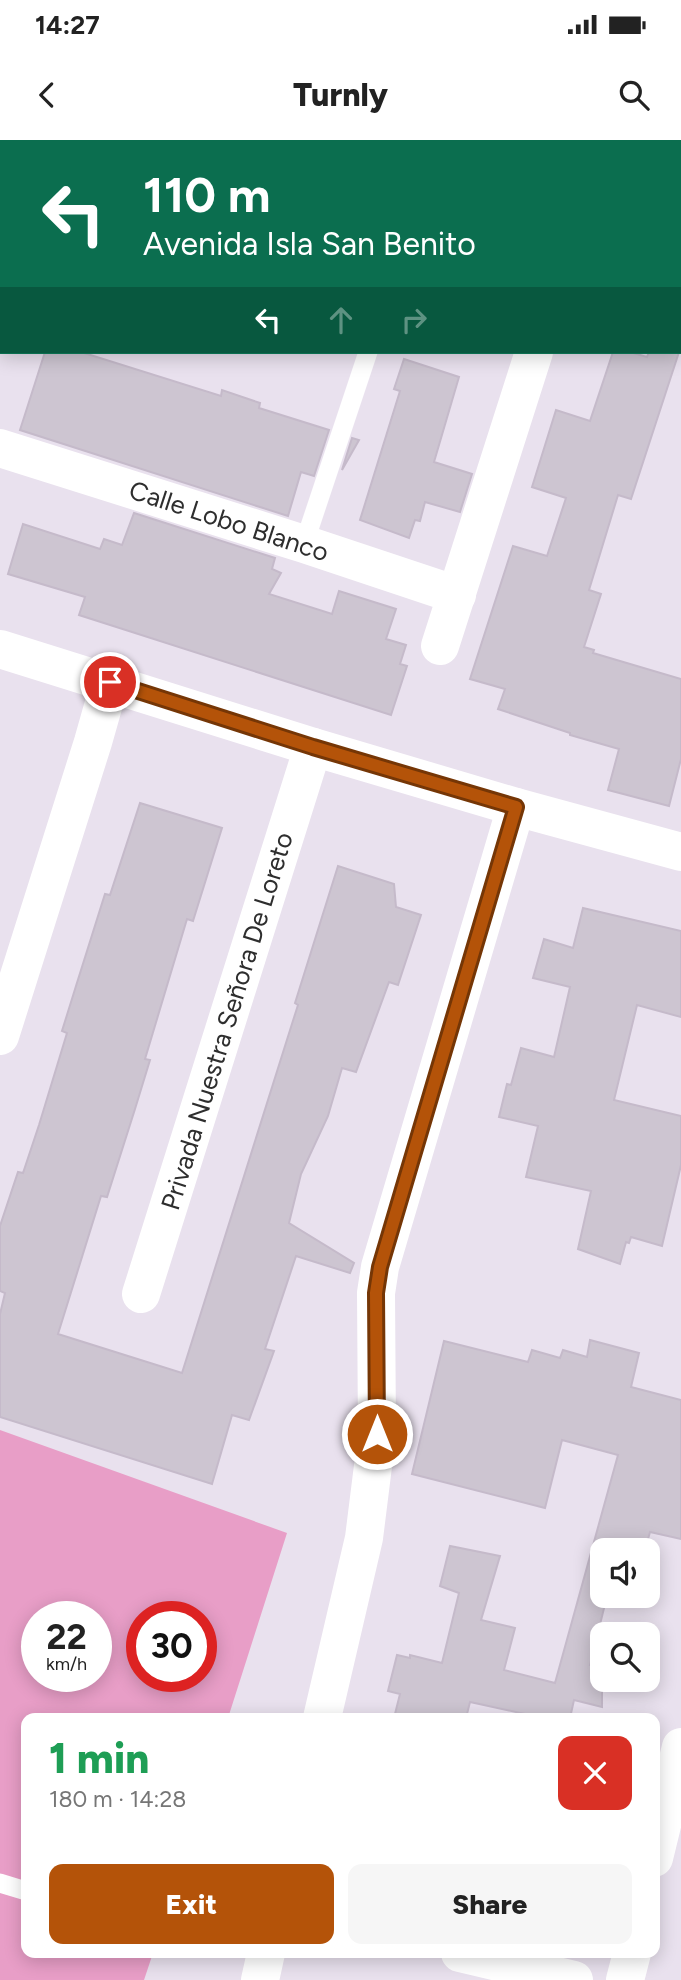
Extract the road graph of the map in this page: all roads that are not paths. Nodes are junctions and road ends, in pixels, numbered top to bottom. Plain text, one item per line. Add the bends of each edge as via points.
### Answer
1 (367, 354) edge
2 (533, 354) edge
3 (0, 448) edge
4 (304, 544) junction
5 (457, 595) junction
6 (440, 646) dead end
7 (0, 649) edge
8 (110, 682) junction
9 (313, 747) junction
10 (516, 807) junction
11 (681, 852) edge
12 (0, 1036) edge
13 (141, 1294) dead end
14 (323, 1713) edge
15 (681, 1747) edge
16 (660, 1833) edge
17 (0, 1883) edge
18 (21, 1889) edge
19 (265, 1958) edge
20 (481, 1958) edge
21 (631, 1958) edge
22 (260, 1980) edge
23 (573, 1980) edge
24 (625, 1980) edge

1 - 4 lane
2 - 5 street
3 - 4 street, Calle Lobo Blanco
4 - 5 street, Calle Lobo Blanco
5 - 6 street
7 - 8 street
8 - 9 street
8 - 12 street
9 - 10 street
9 - 13 street, Privada Nuestra Señora De Loreto
10 - 11 street
10 - 14 street via 380,1267 376,1293 377,1434 364,1538
15 - 16 street
17 - 18 lane
19 - 22 street
20 - 23 street
21 - 24 street

